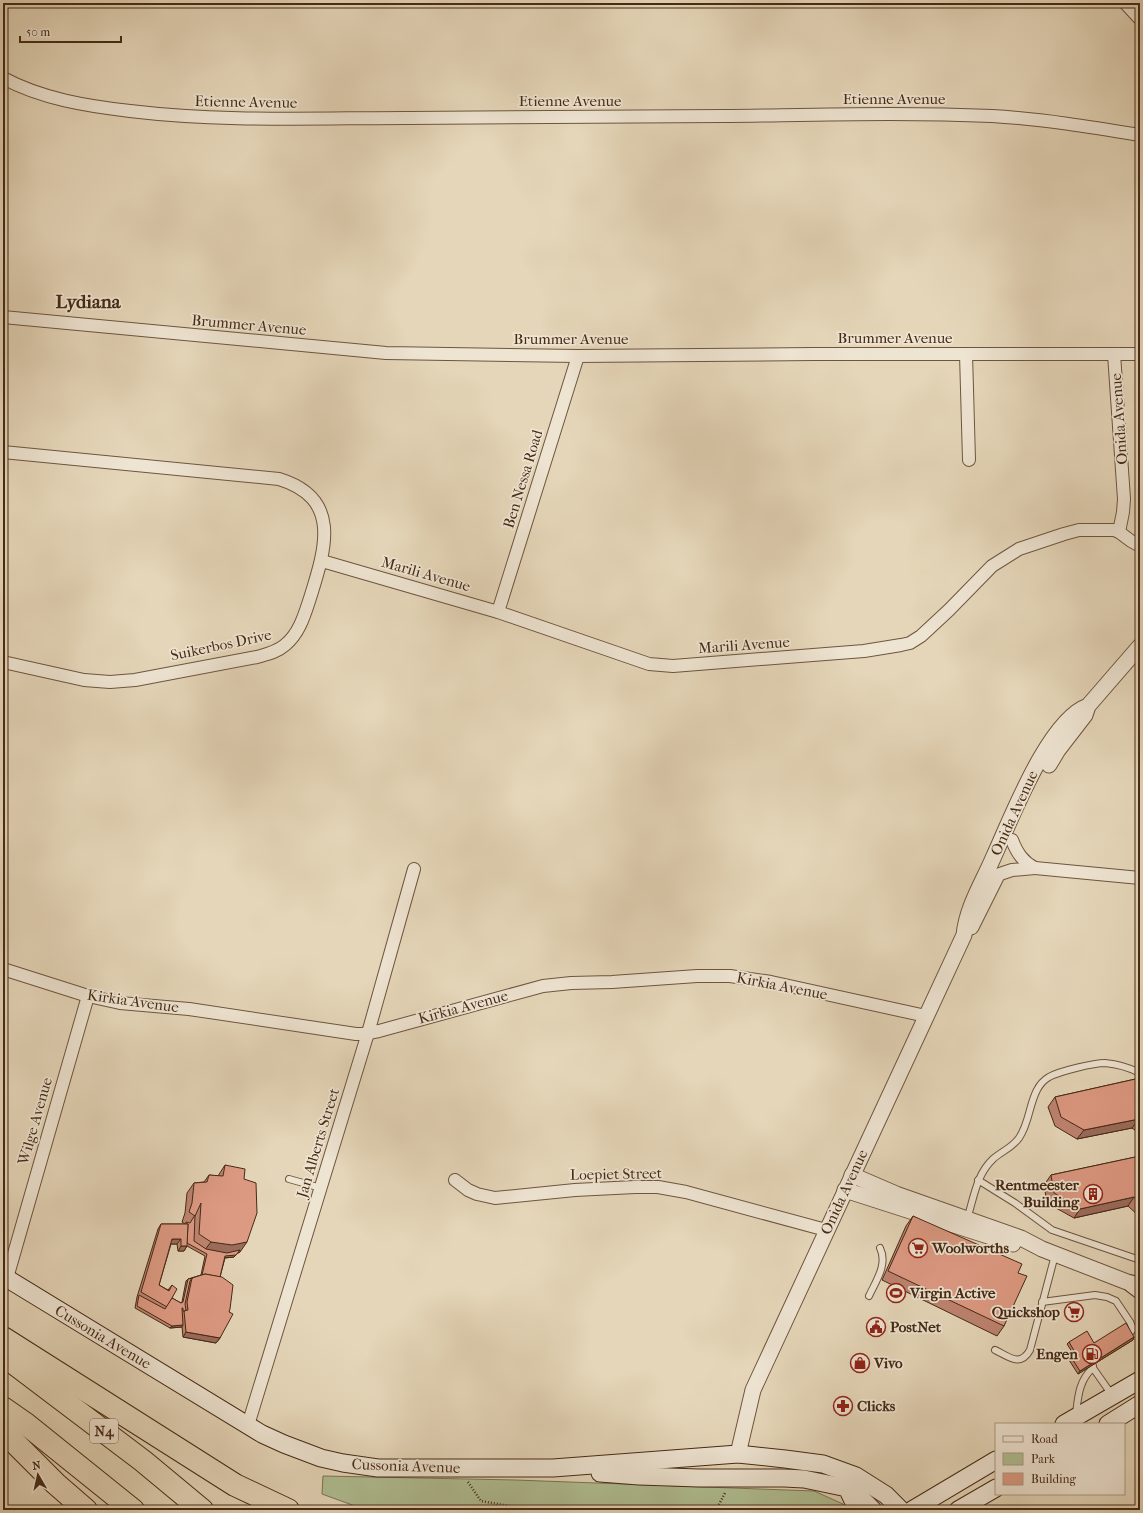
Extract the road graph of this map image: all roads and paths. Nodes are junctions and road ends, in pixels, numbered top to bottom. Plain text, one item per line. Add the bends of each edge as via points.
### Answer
1 (1127, 3) edge
2 (1140, 17) edge
3 (3, 78) edge
4 (1140, 135) edge
5 (3, 317) edge
6 (966, 354) junction
7 (1114, 354) junction
8 (1140, 354) edge
9 (578, 356) junction
10 (3, 452) edge
11 (969, 460) dead end
12 (1119, 532) junction
13 (1140, 546) edge
14 (322, 561) junction
15 (498, 612) junction
16 (1140, 646) edge
17 (3, 662) edge
18 (1088, 706) junction
19 (1012, 840) junction
20 (1036, 868) junction
21 (414, 869) dead end
22 (996, 875) junction
23 (1140, 878) edge
24 (964, 935) junction
25 (3, 969) edge
26 (88, 996) junction
27 (926, 1016) junction
28 (368, 1033) junction
29 (1140, 1073) edge
30 (852, 1175) junction
31 (289, 1179) dead end
32 (455, 1180) dead end
33 (978, 1180) junction
34 (321, 1188) junction
35 (845, 1190) junction
36 (907, 1204) junction
37 (965, 1224) junction
38 (826, 1230) junction
39 (880, 1248) dead end
40 (1048, 1251) junction
41 (1140, 1260) edge
42 (5, 1277) edge
43 (1137, 1287) edge
44 (869, 1296) dead end
45 (1042, 1302) junction
46 (1129, 1334) edge
47 (3, 1338) edge
48 (995, 1350) dead end
49 (3, 1355) edge
50 (1140, 1380) edge
51 (1113, 1396) junction
52 (1140, 1404) edge
53 (3, 1408) edge
54 (1070, 1421) edge
55 (1110, 1423) edge
56 (248, 1425) junction
57 (3, 1431) edge
58 (738, 1454) junction
59 (995, 1461) edge
60 (458, 1467) junction
61 (553, 1468) junction
62 (847, 1488) junction
63 (995, 1489) edge
64 (86, 1510) edge
65 (133, 1510) edge
66 (202, 1510) edge
67 (288, 1510) edge
68 (513, 1510) edge
69 (856, 1510) edge
70 (873, 1510) edge
71 (901, 1510) edge
72 (912, 1510) edge
73 (958, 1510) edge

1 - 2 street
3 - 4 street, Etienne Avenue via 18,86 66,100 171,116 296,118 957,115 1047,121
5 - 9 street, Brummer Avenue via 386,353
6 - 7 street, Brummer Avenue
6 - 9 street, Brummer Avenue
6 - 11 street
7 - 8 street, Brummer Avenue
7 - 12 street, Onida Avenue via 1124,498 1124,512
9 - 15 street, Ben Nessa Road
10 - 14 street, Suikerbos Drive via 287,482 302,490 320,510 325,531
12 - 13 street
12 - 15 street, Marili Avenue via 1072,532 1019,550 992,566 921,636 901,645 864,651 681,666 656,665
14 - 15 street, Marili Avenue
14 - 17 street, Suikerbos Drive via 303,620 284,647 272,653 135,680 110,682 84,680
16 - 18 street, Onida Avenue
18 - 19 street, Onida Avenue via 1085,715 1047,768
18 - 24 street, Onida Avenue via 1074,713 1055,736 1037,766 972,902 965,922
19 - 20 street via 1022,859
19 - 22 street, Onida Avenue
20 - 22 street via 1012,870
20 - 23 street
21 - 28 street, Jan Alberts Street
22 - 24 street, Onida Avenue via 974,923
24 - 27 street, Onida Avenue
25 - 26 street, Kirkia Avenue
26 - 28 street, Kirkia Avenue via 120,1003 230,1014 349,1034
26 - 42 street, Wilge Avenue
27 - 28 street, Kirkia Avenue via 748,978 715,975 543,986
27 - 30 street, Onida Avenue
28 - 34 street, Jan Alberts Street
29 - 33 lane via 1104,1063 1049,1077 1042,1082 1032,1099 1019,1138 990,1163
30 - 35 street, Onida Avenue
30 - 36 street
31 - 34 lane
32 - 38 street, Loepiet Street via 468,1190 495,1198 575,1190 635,1187 670,1189
33 - 37 lane
33 - 41 lane via 1052,1230
34 - 56 street, Jan Alberts Street
35 - 36 street
35 - 38 street, Onida Avenue
36 - 37 street
37 - 40 street via 1007,1243
38 - 58 street, Onida Avenue via 753,1390
39 - 44 lane via 884,1258 883,1264
40 - 43 street
40 - 45 lane
42 - 56 main road, Cussonia Avenue
45 - 46 lane via 1095,1295 1107,1296 1116,1301 1130,1322 1133,1329
45 - 48 lane via 1030,1350 1025,1357 1017,1360
47 - 67 highway via 235,1485
49 - 66 highway, N4 via 143,1461
50 - 51 main road
51 - 54 main road
51 - 54 lane via 1093,1366 1082,1380
52 - 55 main road
53 - 65 highway
56 - 60 main road, Cussonia Avenue via 298,1450 343,1464 378,1468
57 - 64 highway
58 - 61 main road, Cussonia Avenue
58 - 62 main road via 757,1467 812,1474
58 - 71 main road, Cussonia Avenue via 833,1467 876,1487
59 - 72 main road
60 - 61 main road, Cussonia Avenue
60 - 68 path via 481,1502 509,1506
61 - 62 main road via 639,1476 804,1479
62 - 69 main road
62 - 70 main road
63 - 73 main road

